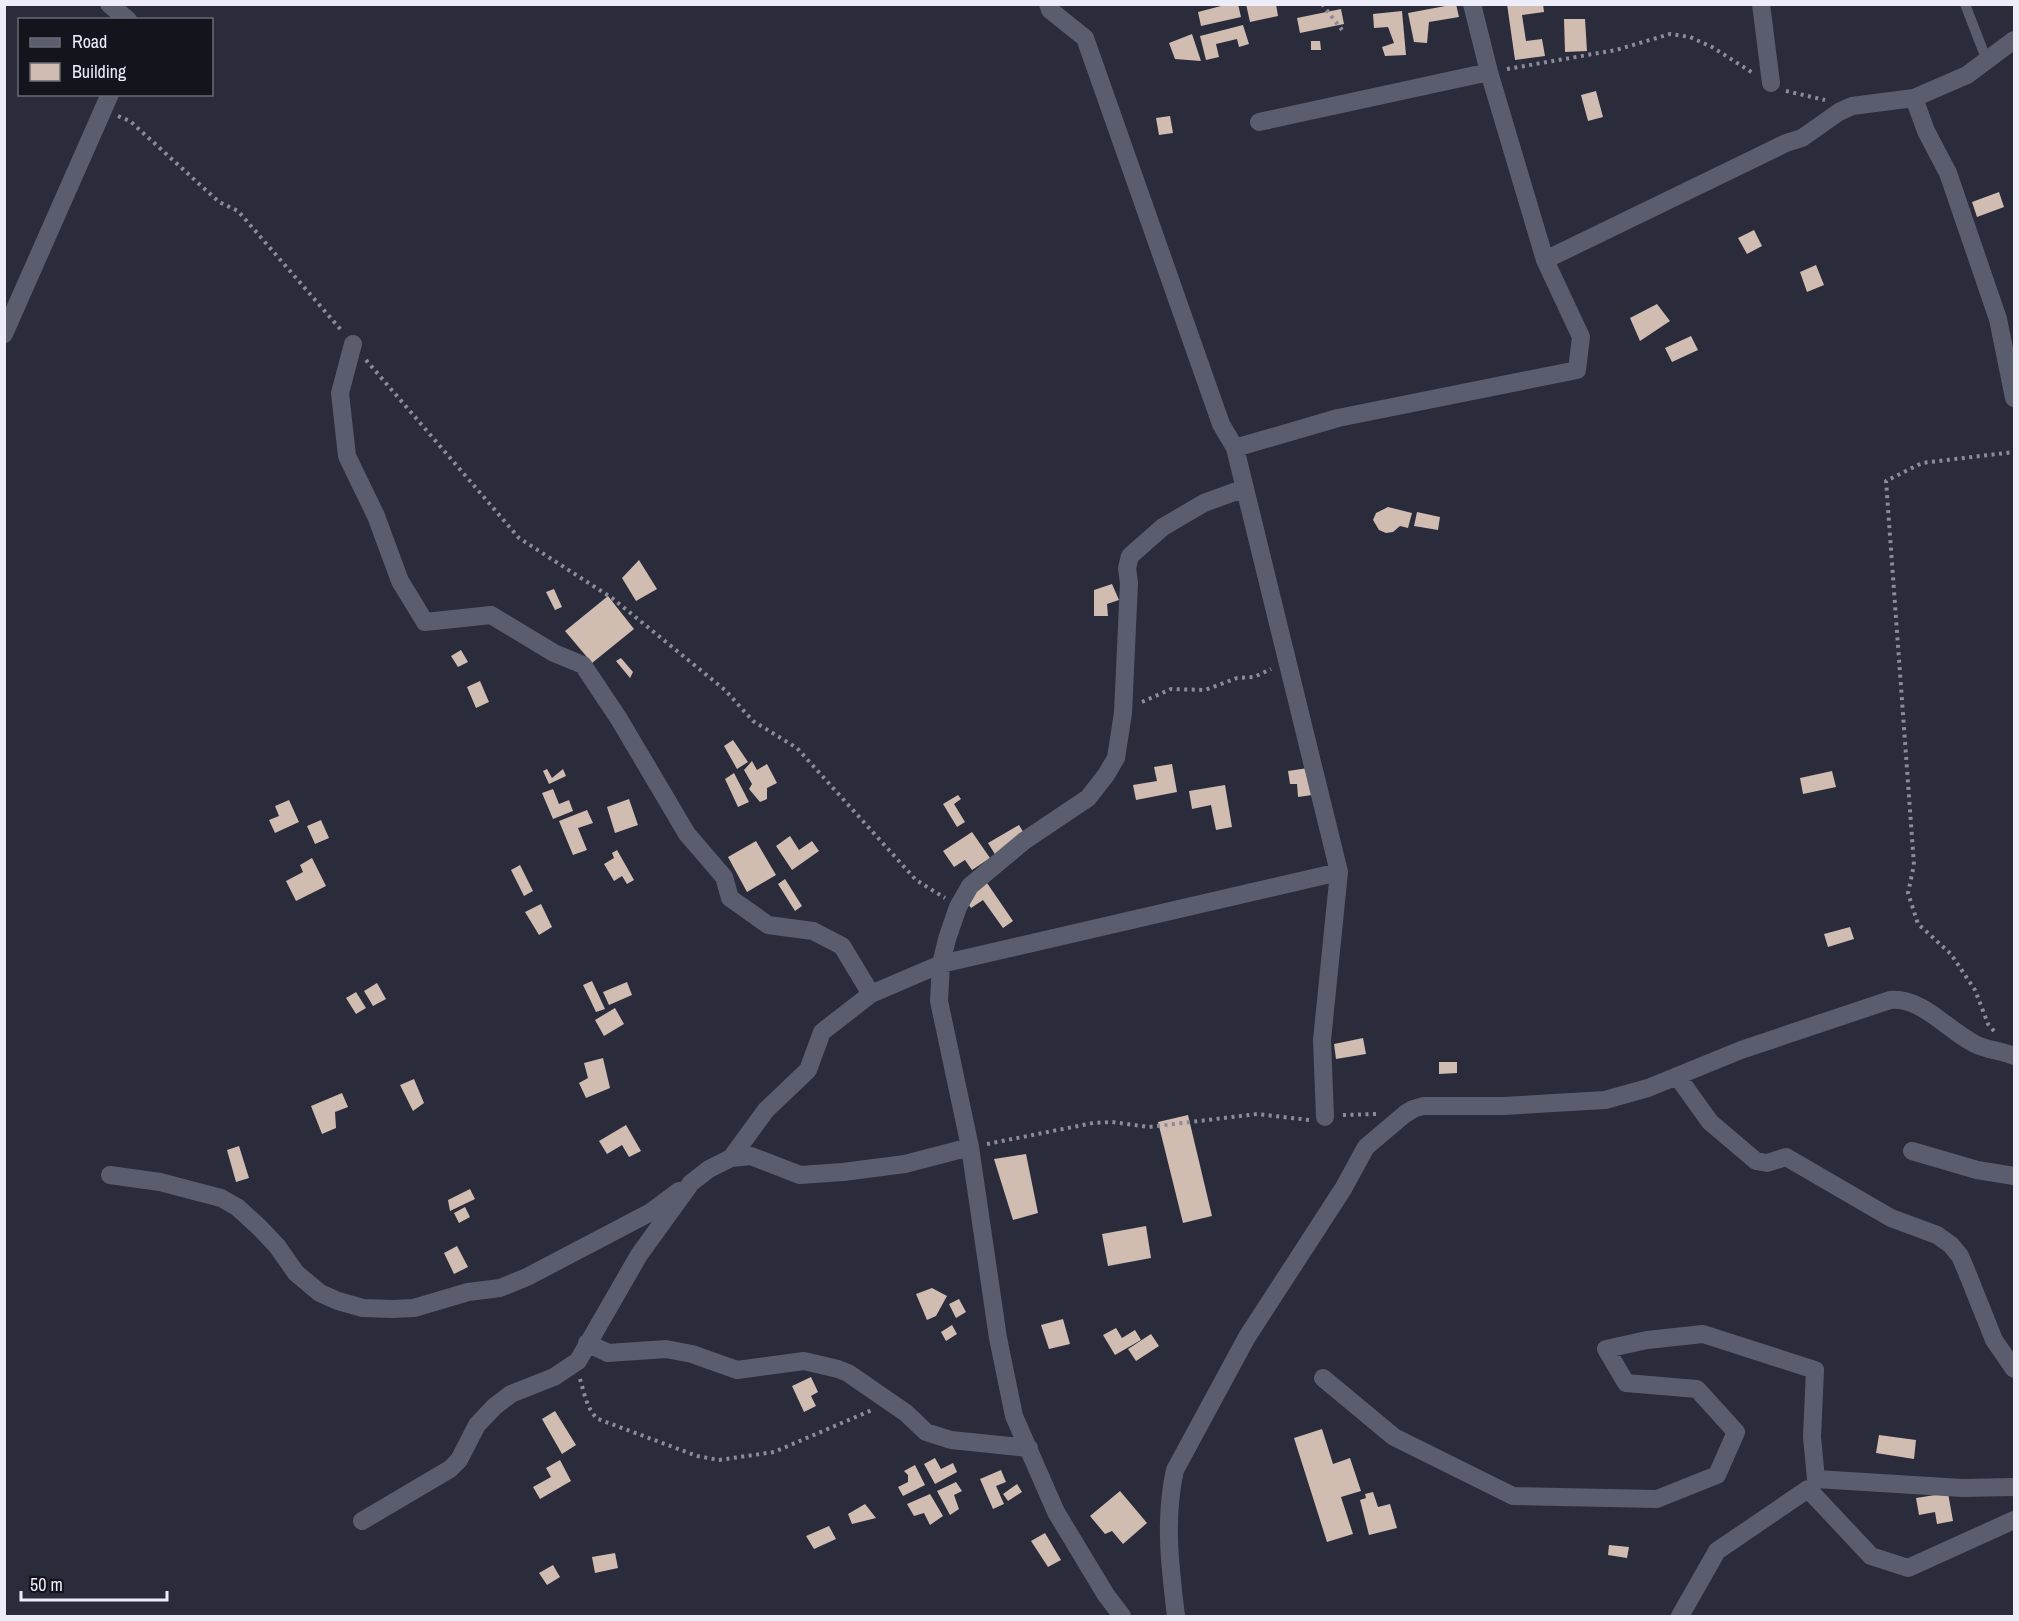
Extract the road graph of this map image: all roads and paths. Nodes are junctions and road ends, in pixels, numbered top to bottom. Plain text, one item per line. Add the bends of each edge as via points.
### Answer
1 (109, 4) edge
2 (1048, 4) edge
3 (1322, 4) edge
4 (1472, 4) edge
5 (1761, 4) edge
6 (1965, 4) edge
7 (126, 18) edge
8 (1342, 30) dead end
9 (2014, 40) edge
10 (1987, 61) junction
11 (1489, 72) junction
12 (1771, 83) junction
13 (1914, 98) junction
14 (107, 102) edge
15 (1852, 106) junction
16 (1259, 122) dead end
17 (1545, 260) junction
18 (4, 334) edge
19 (353, 344) junction
20 (2014, 398) edge
21 (1235, 448) junction
22 (2014, 452) edge
23 (1245, 488) junction
24 (1280, 631) junction
25 (1123, 713) junction
26 (1339, 872) junction
27 (958, 907) junction
28 (941, 964) junction
29 (871, 994) junction
30 (2013, 1055) edge
31 (1677, 1076) junction
32 (1405, 1114) junction
33 (1325, 1118) junction
34 (970, 1147) junction
35 (1912, 1151) dead end
36 (731, 1158) junction
37 (110, 1175) dead end
38 (2014, 1176) edge
39 (690, 1183) junction
40 (587, 1343) junction
41 (579, 1361) junction
42 (2014, 1369) edge
43 (1323, 1378) dead end
44 (889, 1403) junction
45 (1029, 1448) junction
46 (2014, 1487) edge
47 (2014, 1520) edge
48 (362, 1521) dead end
49 (1122, 1617) edge
50 (1176, 1617) edge
51 (1680, 1617) edge

1 - 7 street
2 - 21 street via 1050,10 1085,38 1221,424
3 - 8 path
4 - 11 street
5 - 12 street
6 - 10 lane
9 - 10 street
10 - 13 street via 1967,75
11 - 12 path via 1616,50 1670,34 1690,37 1712,47
11 - 16 street
11 - 17 street
12 - 15 path via 1783,91
13 - 15 street
13 - 20 street via 1948,173 1998,319
14 - 18 street
14 - 19 path via 219,202 238,211
15 - 17 street via 1802,138
17 - 21 street via 1581,337 1577,370 1338,418
19 - 27 path via 519,538 612,598 725,690 753,721 797,748 916,880
19 - 29 street via 340,393 347,456 376,516 400,581 425,622 491,615 554,653 583,665 687,834 724,877 730,898 768,925 813,931 842,946
21 - 23 street
22 - 30 path via 1922,463 1886,481 1914,865 1908,893 1918,924 1951,954 1975,990 1988,1024
23 - 24 street
23 - 25 street via 1204,503 1163,526 1130,556
24 - 25 path via 1271,669 1205,690 1171,689
24 - 26 street
25 - 27 street via 1116,758 1088,798 1024,841 970,886
26 - 28 street
26 - 33 street via 1322,1040
27 - 28 street
28 - 29 street
28 - 34 street via 939,1001
29 - 36 street via 822,1032 808,1070 766,1110
30 - 31 street via 1976,1044 1901,999 1741,1050
31 - 32 street via 1605,1100 1423,1106
31 - 42 street via 1710,1122 1756,1161 1790,1158 1890,1218 1937,1235 1951,1245 1960,1256 1994,1340
32 - 33 path
32 - 50 street via 1366,1147 1247,1337 1175,1470 1169,1494 1169,1564
33 - 34 path via 1304,1120 1257,1114 1149,1127 1093,1123
34 - 36 street via 905,1164 800,1175 751,1156
34 - 45 street via 998,1338 1014,1416
35 - 38 street
36 - 39 street
37 - 39 street via 160,1182 221,1198 259,1227 296,1273 320,1293 363,1308 393,1309 414,1308 527,1278 651,1212
39 - 40 street via 639,1255
40 - 41 street
40 - 44 street via 608,1353 666,1349 737,1370 804,1361 848,1373
41 - 44 path via 579,1375 593,1415 598,1419 697,1456 719,1460 774,1452
41 - 48 street via 494,1407 477,1425 450,1469
43 - 46 street via 1394,1437 1513,1496 1657,1499 1717,1475 1736,1432 1697,1389 1626,1383 1606,1349 1703,1334 1815,1370 1812,1437 1816,1479 1962,1488
44 - 45 street via 926,1432 951,1440
45 - 49 street via 1056,1512
47 - 51 street via 1908,1568 1871,1556 1808,1489 1717,1551

